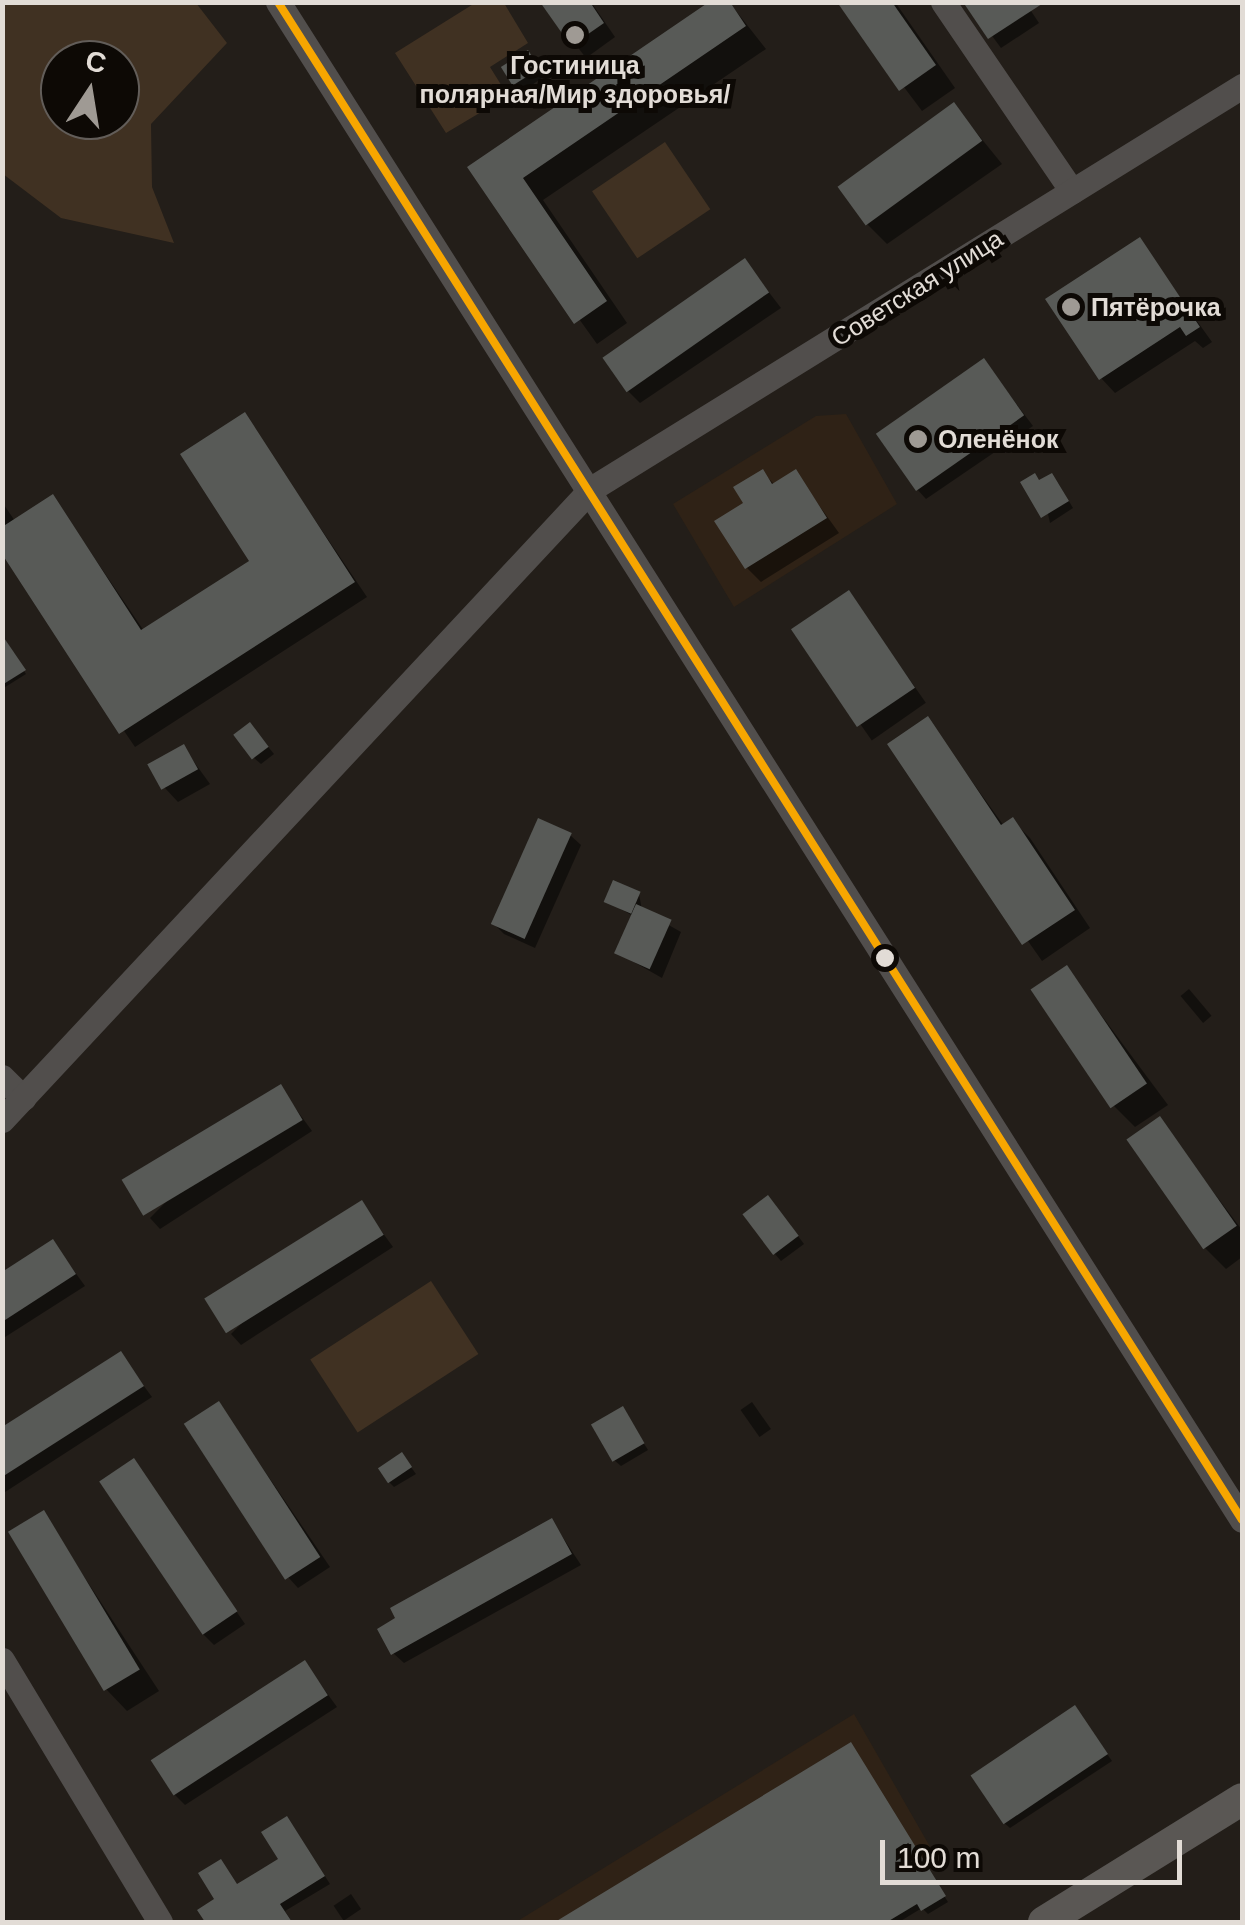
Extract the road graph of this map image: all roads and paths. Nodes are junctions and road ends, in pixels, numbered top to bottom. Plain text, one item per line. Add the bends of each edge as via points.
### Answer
1 (278, 2) edge
2 (943, 2) edge
3 (1242, 86) edge
4 (1072, 191) junction
5 (592, 489) junction
6 (2, 1077) edge
7 (23, 1098) junction
8 (2, 1120) edge
9 (1242, 1520) edge
10 (2, 1660) edge
11 (1242, 1799) edge
12 (160, 1922) edge
13 (1044, 1922) edge

1 - 5 street
2 - 4 street
3 - 4 street, Советская улица
4 - 5 street, Советская улица
5 - 7 street, Советская улица
5 - 9 street
6 - 7 street
7 - 8 street, Советская улица
10 - 12 street
11 - 13 main road

